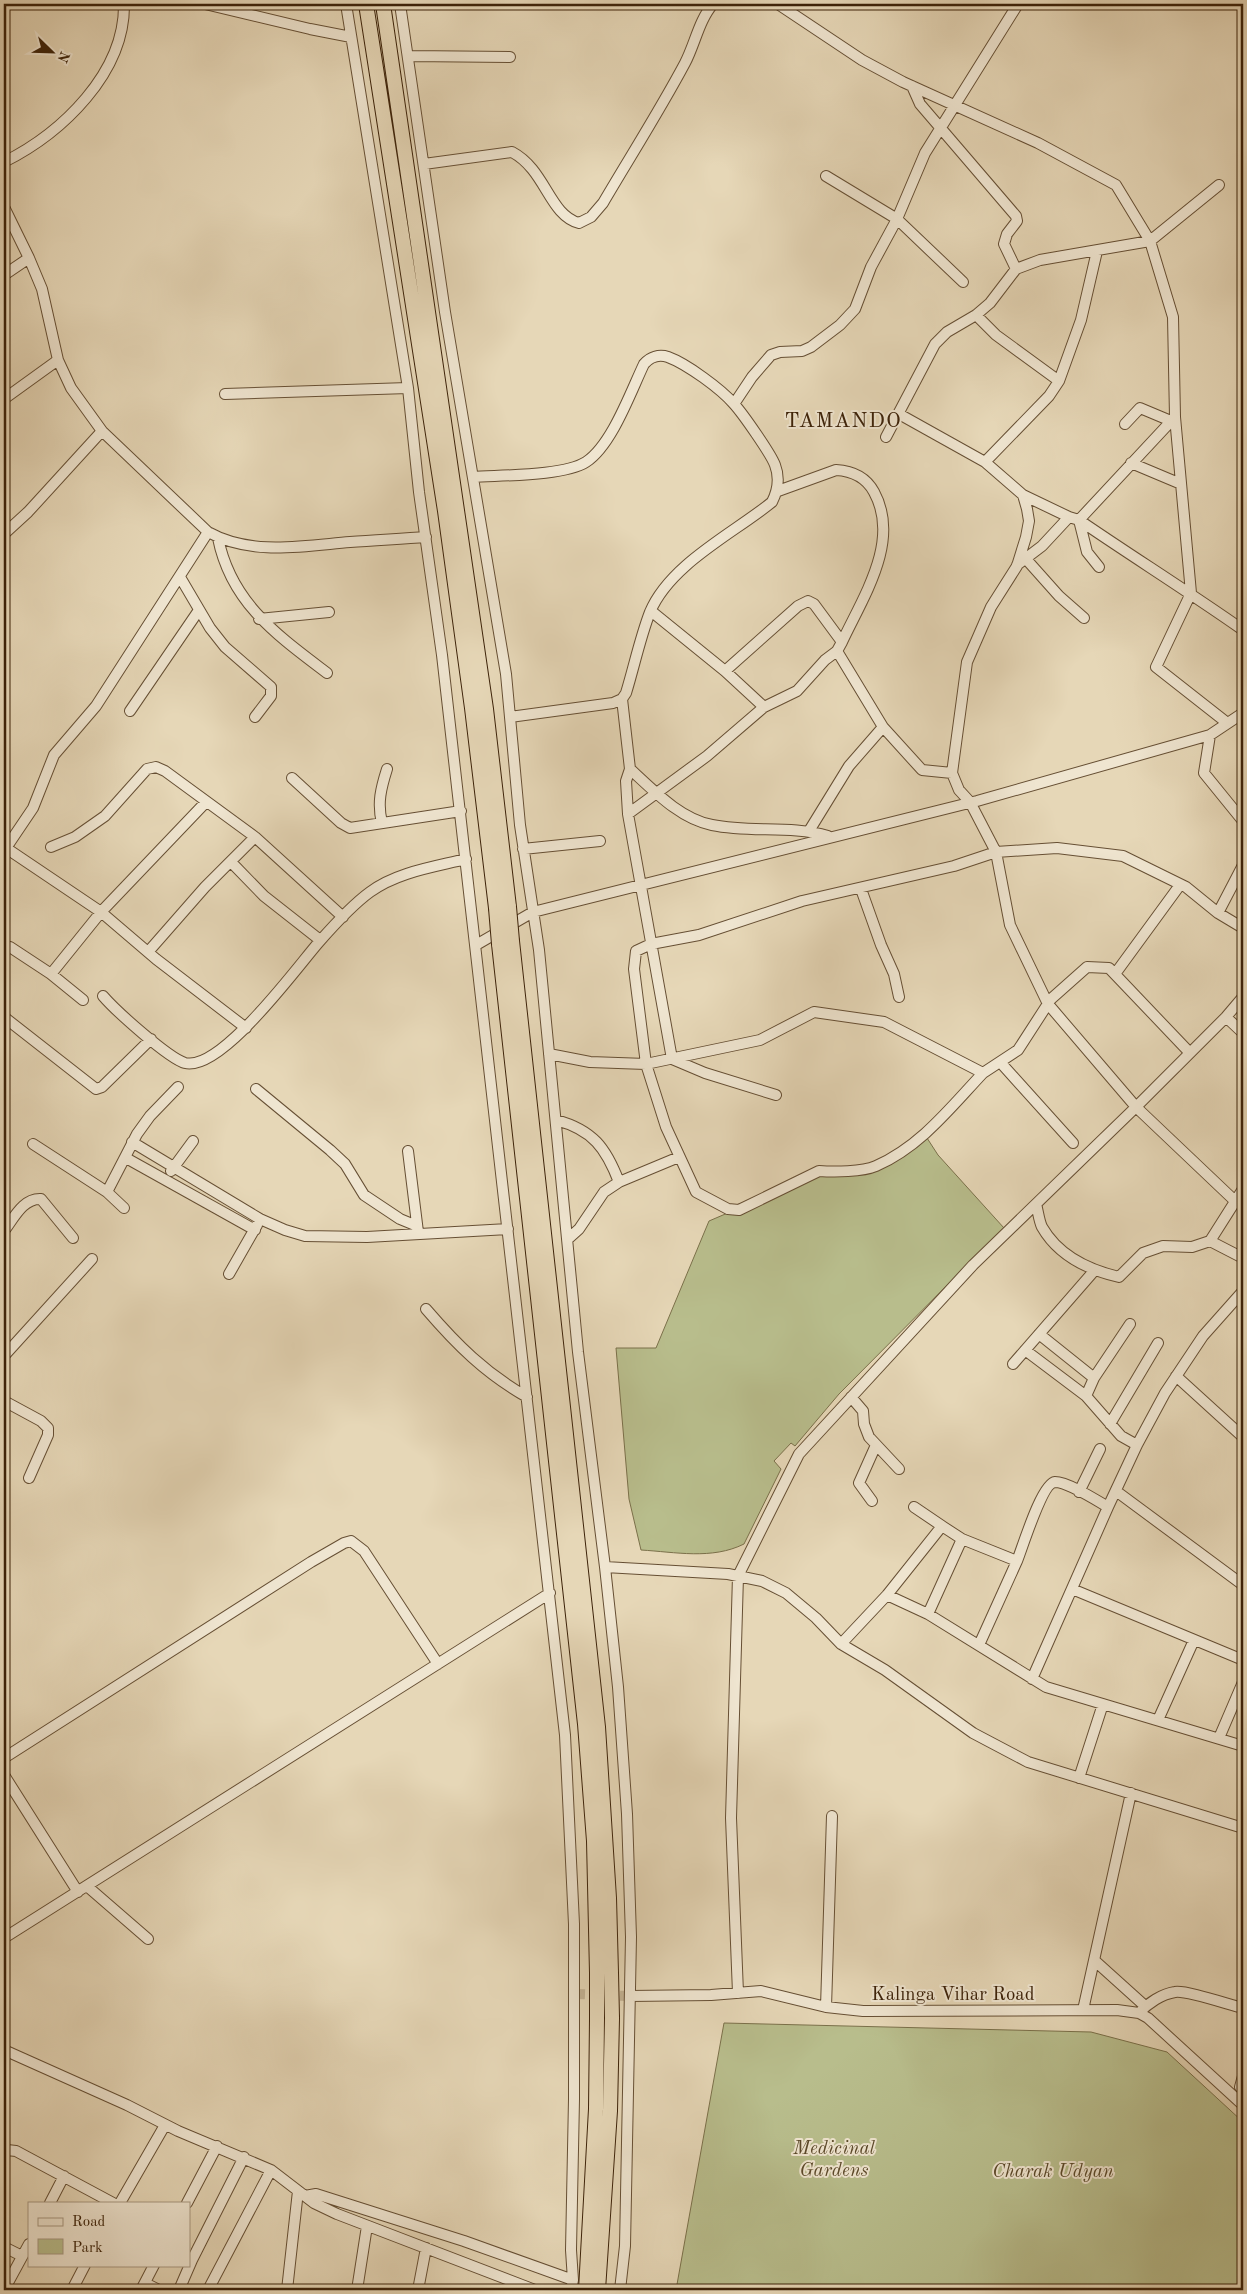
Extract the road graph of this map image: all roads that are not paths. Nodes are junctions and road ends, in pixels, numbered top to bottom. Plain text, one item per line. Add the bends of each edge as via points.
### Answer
1 (124, 4) edge
2 (205, 4) edge
3 (346, 4) edge
4 (366, 4) edge
5 (383, 4) edge
6 (400, 4) edge
7 (713, 4) edge
8 (778, 4) edge
9 (1018, 4) edge
10 (351, 37) junction
11 (408, 56) junction
12 (510, 57) dead end
13 (912, 86) junction
14 (957, 105) junction
15 (941, 127) junction
16 (4, 162) edge
17 (424, 164) junction
18 (826, 176) dead end
19 (1219, 185) dead end
20 (4, 207) edge
21 (897, 218) junction
22 (1150, 240) junction
23 (1097, 251) junction
24 (29, 258) junction
25 (1016, 269) junction
26 (4, 276) edge
27 (963, 282) dead end
28 (976, 316) junction
29 (58, 360) junction
30 (1060, 381) junction
31 (408, 388) junction
32 (225, 394) dead end
33 (4, 399) edge
34 (734, 404) junction
35 (900, 414) junction
36 (1173, 419) junction
37 (1124, 424) dead end
38 (102, 430) junction
39 (886, 437) dead end
40 (985, 462) junction
41 (1131, 463) junction
42 (473, 477) junction
43 (1181, 484) junction
44 (778, 491) junction
45 (1024, 496) junction
46 (1074, 519) junction
47 (208, 532) junction
48 (4, 534) edge
49 (426, 537) junction
50 (218, 538) junction
51 (1026, 559) junction
52 (1017, 566) junction
53 (1099, 566) dead end
54 (180, 577) junction
55 (1191, 593) junction
56 (199, 610) junction
57 (651, 611) junction
58 (329, 612) dead end
59 (1084, 618) dead end
60 (259, 619) junction
61 (1243, 630) edge
62 (840, 646) junction
63 (725, 671) junction
64 (327, 673) dead end
65 (622, 699) junction
66 (764, 707) junction
67 (130, 711) dead end
68 (1243, 712) edge
69 (510, 717) junction
70 (255, 718) dead end
71 (1226, 722) junction
72 (884, 727) junction
73 (1210, 735) junction
74 (387, 769) dead end
75 (630, 769) junction
76 (952, 773) junction
77 (292, 778) dead end
78 (657, 794) junction
79 (206, 802) junction
80 (970, 802) junction
81 (462, 811) junction
82 (628, 814) junction
83 (1243, 820) edge
84 (382, 823) junction
85 (809, 831) junction
86 (829, 836) junction
87 (255, 837) junction
88 (600, 842) dead end
89 (50, 848) dead end
90 (5, 849) edge
91 (523, 849) junction
92 (996, 852) junction
93 (466, 858) junction
94 (231, 862) junction
95 (1243, 865) edge
96 (642, 885) junction
97 (1180, 885) junction
98 (861, 889) junction
99 (502, 907) junction
100 (102, 912) junction
101 (533, 912) junction
102 (1218, 913) junction
103 (343, 917) junction
104 (1243, 928) edge
105 (320, 940) junction
106 (651, 944) junction
107 (476, 945) junction
108 (10, 947) dead end
109 (148, 952) junction
110 (51, 974) junction
111 (1115, 974) junction
112 (103, 996) dead end
113 (899, 997) dead end
114 (1243, 997) edge
115 (83, 1000) dead end
116 (1048, 1004) junction
117 (4, 1017) edge
118 (1226, 1017) junction
119 (246, 1028) junction
120 (1243, 1033) edge
121 (151, 1039) junction
122 (1190, 1053) junction
123 (549, 1054) junction
124 (672, 1059) junction
125 (1000, 1062) junction
126 (646, 1064) junction
127 (982, 1074) junction
128 (178, 1087) dead end
129 (256, 1089) dead end
130 (776, 1095) dead end
131 (1136, 1107) junction
132 (556, 1120) junction
133 (193, 1141) dead end
134 (132, 1142) junction
135 (1073, 1143) dead end
136 (33, 1144) dead end
137 (408, 1151) dead end
138 (679, 1157) junction
139 (126, 1158) junction
140 (173, 1166) junction
141 (166, 1180) junction
142 (619, 1182) junction
143 (1243, 1188) edge
144 (107, 1192) junction
145 (1235, 1201) junction
146 (1036, 1204) junction
147 (124, 1208) dead end
148 (260, 1219) junction
149 (508, 1229) junction
150 (255, 1230) junction
151 (418, 1230) junction
152 (4, 1231) edge
153 (73, 1238) dead end
154 (569, 1238) junction
155 (1210, 1241) junction
156 (1243, 1258) edge
157 (92, 1259) dead end
158 (1094, 1271) junction
159 (229, 1274) dead end
160 (1243, 1290) edge
161 (426, 1309) dead end
162 (1130, 1324) dead end
163 (1039, 1334) junction
164 (1158, 1344) dead end
165 (1025, 1350) junction
166 (4, 1356) edge
167 (1013, 1364) dead end
168 (1176, 1376) junction
169 (1094, 1378) junction
170 (1086, 1396) junction
171 (527, 1397) junction
172 (851, 1397) junction
173 (4, 1401) edge
174 (1110, 1424) junction
175 (1243, 1438) edge
176 (876, 1445) junction
177 (1137, 1445) junction
178 (1100, 1450) dead end
179 (899, 1470) dead end
180 (29, 1478) dead end
181 (1116, 1491) junction
182 (1078, 1492) junction
183 (872, 1501) dead end
184 (914, 1507) dead end
185 (1108, 1507) junction
186 (942, 1526) junction
187 (962, 1539) junction
188 (1017, 1561) junction
189 (605, 1567) junction
190 (738, 1576) junction
191 (1243, 1585) edge
192 (1072, 1589) junction
193 (550, 1593) junction
194 (887, 1595) junction
195 (928, 1614) junction
196 (1194, 1640) junction
197 (840, 1644) junction
198 (979, 1645) junction
199 (1243, 1660) edge
200 (438, 1664) junction
201 (1032, 1679) junction
202 (1243, 1682) edge
203 (1103, 1704) junction
204 (1158, 1720) junction
205 (1218, 1738) junction
206 (1243, 1746) edge
207 (4, 1758) edge
208 (4, 1775) edge
209 (1079, 1778) junction
210 (1131, 1793) junction
211 (832, 1816) dead end
212 (1243, 1828) edge
213 (88, 1887) junction
214 (78, 1892) junction
215 (4, 1938) edge
216 (148, 1939) dead end
217 (1094, 1960) junction
218 (604, 1973) junction
219 (738, 1993) junction
220 (630, 1996) junction
221 (826, 2007) junction
222 (1243, 2008) edge
223 (1083, 2010) junction
224 (1142, 2010) junction
225 (4, 2050) edge
226 (1243, 2076) edge
227 (1243, 2088) edge
228 (1243, 2105) edge
229 (165, 2125) junction
230 (217, 2146) junction
231 (4, 2154) edge
232 (244, 2157) junction
233 (271, 2170) junction
234 (64, 2176) junction
235 (302, 2194) junction
236 (51, 2202) edge
237 (111, 2202) edge
238 (121, 2202) edge
239 (188, 2202) edge
240 (367, 2226) junction
241 (28, 2246) edge
242 (4, 2247) edge
243 (426, 2248) junction
244 (22, 2256) junction
245 (190, 2265) edge
246 (84, 2266) edge
247 (154, 2266) edge
248 (189, 2266) edge
249 (572, 2285) edge
250 (143, 2287) edge
251 (4, 2290) edge
252 (72, 2290) edge
253 (159, 2290) edge
254 (179, 2290) edge
255 (208, 2290) edge
256 (287, 2290) edge
257 (357, 2290) edge
258 (418, 2290) edge
259 (534, 2290) edge
260 (586, 2290) edge
261 (598, 2290) edge
262 (620, 2290) edge

1 - 16 street via 122,32 116,49 89,94 38,142
2 - 10 street
3 - 10 street
4 - 99 highway via 445,511
5 - 99 highway via 486,709
6 - 11 street
7 - 17 street via 679,73 603,203 591,217 579,223 568,220 560,213 541,178 524,159 512,152
8 - 13 street via 862,60
9 - 14 street
10 - 31 street
11 - 12 street
11 - 17 street
13 - 14 street
13 - 15 street via 920,104
14 - 15 street
14 - 22 street via 1116,184
15 - 21 street via 925,154
15 - 25 street via 1016,216 1004,244
17 - 42 street
18 - 21 street
19 - 22 street
20 - 24 street
21 - 27 street
21 - 34 street via 873,262 855,309 811,347 771,356
22 - 23 street
22 - 36 street via 1173,317
23 - 25 street via 1029,262
23 - 30 street via 1081,320
24 - 26 street
24 - 29 street via 42,289
25 - 28 street
28 - 30 street via 996,335
28 - 35 street via 958,324 935,344
29 - 33 street
29 - 38 street via 71,388
30 - 40 street
31 - 32 street
31 - 49 street
34 - 42 street via 668,357 650,358 608,435 586,462 566,470
34 - 44 street via 775,465
35 - 39 street
35 - 40 street
36 - 37 street via 1140,408
36 - 41 street
36 - 43 street
38 - 47 street
38 - 48 street
40 - 45 street
41 - 43 street
41 - 46 street
42 - 69 street via 493,588
43 - 55 street
44 - 57 street via 772,502 702,552 677,575
44 - 62 street via 836,470 846,470 869,483 881,504 884,542 875,573
45 - 46 street
45 - 52 street via 1029,521
46 - 51 street
46 - 53 street via 1087,552
46 - 55 street
47 - 50 street
47 - 54 street
49 - 50 street via 298,547 250,546
49 - 81 street
50 - 60 street via 234,582
51 - 52 street
51 - 59 street
52 - 76 street via 991,608 967,662
54 - 56 street
54 - 90 street via 96,706 54,755 33,808
55 - 61 street
55 - 71 street via 1156,667
56 - 67 street
56 - 70 street via 225,647 271,687 271,696
57 - 63 street
57 - 65 street
58 - 60 street
60 - 64 street
62 - 63 street via 814,604 808,601 798,606
62 - 66 street via 797,691
62 - 72 street
63 - 66 street
65 - 69 street via 613,703
65 - 75 street
66 - 78 street
68 - 71 street
69 - 91 street
71 - 73 street
72 - 76 street via 922,770
72 - 85 street via 849,766
73 - 80 street
73 - 83 street via 1204,773
74 - 84 street via 378,808
75 - 78 street
75 - 82 street via 626,781
76 - 80 street via 959,790
77 - 84 street via 350,828
78 - 82 street
78 - 85 street via 696,820 712,825
79 - 87 street
79 - 89 street via 165,770 147,769 105,816 75,837
79 - 100 street
80 - 86 street
80 - 92 street
81 - 84 street
81 - 93 street
82 - 96 street
85 - 86 street
86 - 96 street
87 - 94 street
87 - 103 street
88 - 91 street
90 - 100 street
91 - 101 street
92 - 97 street via 1057,848 1122,856
92 - 98 street
92 - 116 street via 1010,925
93 - 103 street via 386,882
93 - 107 street
94 - 105 street via 264,896
94 - 109 street
95 - 102 street
96 - 101 street
96 - 106 street
97 - 102 street
97 - 111 street
98 - 106 street via 802,901 699,935
98 - 113 street via 894,974
99 - 218 highway, bridge via 585,1724
100 - 109 street
100 - 110 street
101 - 107 street
101 - 123 street
102 - 104 street
103 - 105 street
105 - 119 street
106 - 124 street
106 - 126 street via 636,950 634,958
107 - 149 street
108 - 110 street
109 - 119 street
110 - 115 street
111 - 116 street via 1109,968 1088,967
111 - 122 street
112 - 121 street
114 - 118 street
116 - 125 street via 1018,1050
116 - 131 street
117 - 121 street via 96,1089 102,1087
118 - 120 street
118 - 122 street
119 - 121 street via 214,1054 196,1062 185,1063
122 - 131 street
123 - 126 street via 590,1062
123 - 132 street
124 - 126 street
124 - 127 street via 760,1040 814,1012 884,1022
124 - 130 street
125 - 127 street
125 - 135 street
126 - 138 street
127 - 138 street via 919,1141 874,1167 819,1171 739,1210 728,1209 696,1192
128 - 134 street via 150,1116
129 - 151 street via 345,1164 364,1195
131 - 145 street
131 - 146 street
132 - 142 street via 570,1124 596,1140 612,1163
132 - 154 street
133 - 140 street
134 - 139 street
134 - 140 street
136 - 144 street
137 - 151 street
138 - 142 street
139 - 141 street
139 - 144 street
140 - 141 street
140 - 148 street
141 - 150 street
142 - 154 street via 597,1199 584,1222
143 - 145 street
144 - 147 street
145 - 155 street
146 - 158 street via 1042,1226 1065,1253
146 - 172 street via 973,1265
148 - 150 street
148 - 151 street via 305,1236 367,1238
149 - 151 street
149 - 171 street
150 - 159 street
152 - 153 street via 24,1204 32,1199 41,1199
154 - 189 street via 578,1352
155 - 156 street
155 - 158 street via 1192,1247 1163,1246 1143,1253 1119,1277
157 - 166 street
158 - 163 street
160 - 168 street via 1203,1336
161 - 171 street via 462,1350 506,1385
162 - 169 street
163 - 165 street
163 - 169 street
164 - 174 street
165 - 167 street
165 - 170 street
168 - 175 street
168 - 177 street
169 - 170 street
170 - 174 street
171 - 193 street
172 - 176 street via 862,1408 866,1431
172 - 190 street via 799,1454
173 - 180 street via 48,1428
174 - 177 street via 1121,1436
176 - 179 street
176 - 183 street via 859,1483
177 - 181 street
178 - 182 street
181 - 185 street
181 - 191 street
182 - 185 street
182 - 188 street via 1054,1482 1047,1486
184 - 186 street
185 - 192 street
186 - 187 street
186 - 194 street
187 - 188 street
187 - 195 street
188 - 198 street
189 - 190 street
189 - 220 street via 627,1814
190 - 197 street via 762,1581 786,1593
190 - 219 street via 731,1818
192 - 196 street
192 - 201 street
193 - 200 street
193 - 249 street via 565,1735 574,1900
194 - 195 street
194 - 197 street
195 - 198 street
196 - 199 street
196 - 204 street
197 - 209 street via 885,1670 973,1733 1028,1762
198 - 201 street
200 - 207 street via 364,1551 351,1541 311,1562
200 - 213 street
201 - 203 street via 1046,1687
202 - 205 street
203 - 204 street
203 - 209 street
204 - 205 street
205 - 206 street
208 - 214 street
209 - 210 street
210 - 212 street
210 - 217 street
211 - 221 street
213 - 214 street
213 - 216 street
214 - 215 street
217 - 223 street
217 - 224 street
218 - 260 highway, bridge via 597,2018 596,2109
218 - 261 highway, bridge via 612,2018 610,2111
219 - 220 street, Kalinga Vihar Road
219 - 221 street, Kalinga Vihar Road via 761,1991
220 - 262 street via 625,2246
221 - 223 street, Kalinga Vihar Road via 863,2011
222 - 224 street via 1177,1991 1160,1997
223 - 224 street, Kalinga Vihar Road
224 - 228 street
225 - 229 street via 128,2105
226 - 227 street via 1240,2087
229 - 230 street
229 - 238 street
230 - 232 street
230 - 239 street
231 - 234 street via 7,2150 16,2151
232 - 233 street
232 - 245 street
233 - 235 street
233 - 255 street
234 - 236 street
234 - 237 street
235 - 240 street via 314,2203
235 - 249 street via 316,2194 464,2241
235 - 256 street
240 - 243 street
240 - 257 street
241 - 244 street
242 - 244 street
243 - 258 street
243 - 259 street
244 - 251 street
246 - 252 street
247 - 250 street
248 - 254 street
250 - 253 street

